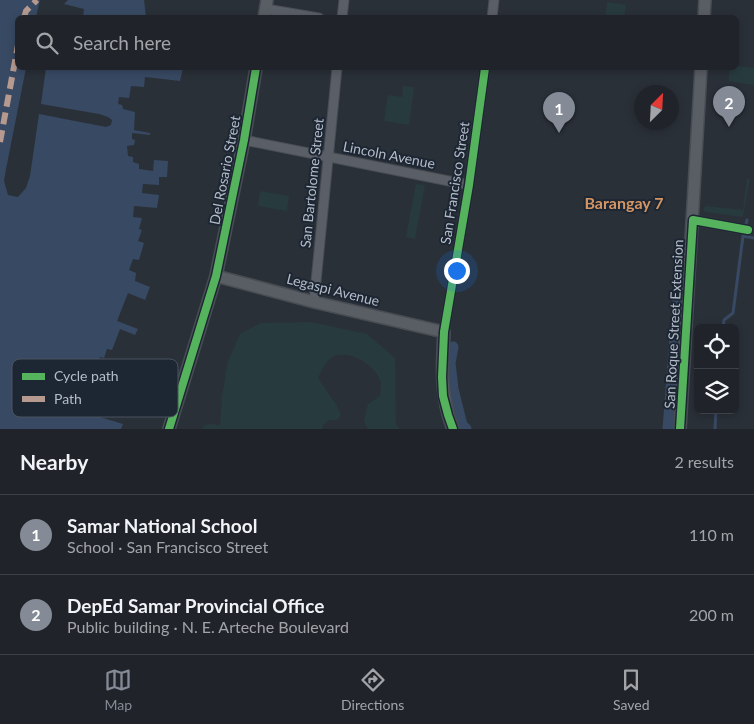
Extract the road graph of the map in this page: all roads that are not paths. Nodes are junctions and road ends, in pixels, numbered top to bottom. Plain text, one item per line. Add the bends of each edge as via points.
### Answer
1 (344, 0) edge
2 (494, 0) edge
3 (705, 0) edge
4 (266, 9) edge
5 (301, 15) edge
6 (342, 15) edge
7 (492, 15) edge
8 (704, 15) edge
9 (256, 70) edge
10 (337, 70) edge
11 (485, 70) edge
12 (701, 70) edge
13 (244, 140) junction
14 (329, 157) junction
15 (469, 185) junction
16 (693, 220) junction
17 (744, 229) dead end
18 (216, 276) junction
19 (314, 302) junction
20 (444, 332) junction
21 (178, 400) edge
22 (173, 417) edge
23 (169, 429) edge
24 (453, 429) edge
25 (681, 429) edge

1 - 6 street
2 - 7 street
3 - 8 street
4 - 5 street
9 - 13 street, Del Rosario Street
10 - 14 street, San Bartolome Street
11 - 15 street, San Francisco Street
12 - 16 street, San Roque Street Extension
13 - 14 street, Lincoln Avenue
13 - 18 street, Del Rosario Street
14 - 15 street, Lincoln Avenue
14 - 19 street, San Bartolome Street
15 - 20 street, San Francisco Street
16 - 17 street
16 - 25 street, San Roque Street Extension
18 - 19 street, Legaspi Avenue
18 - 21 street, Del Rosario Street
19 - 20 street, Legaspi Avenue
20 - 24 street via 443,396
22 - 23 street, Del Rosario Street

